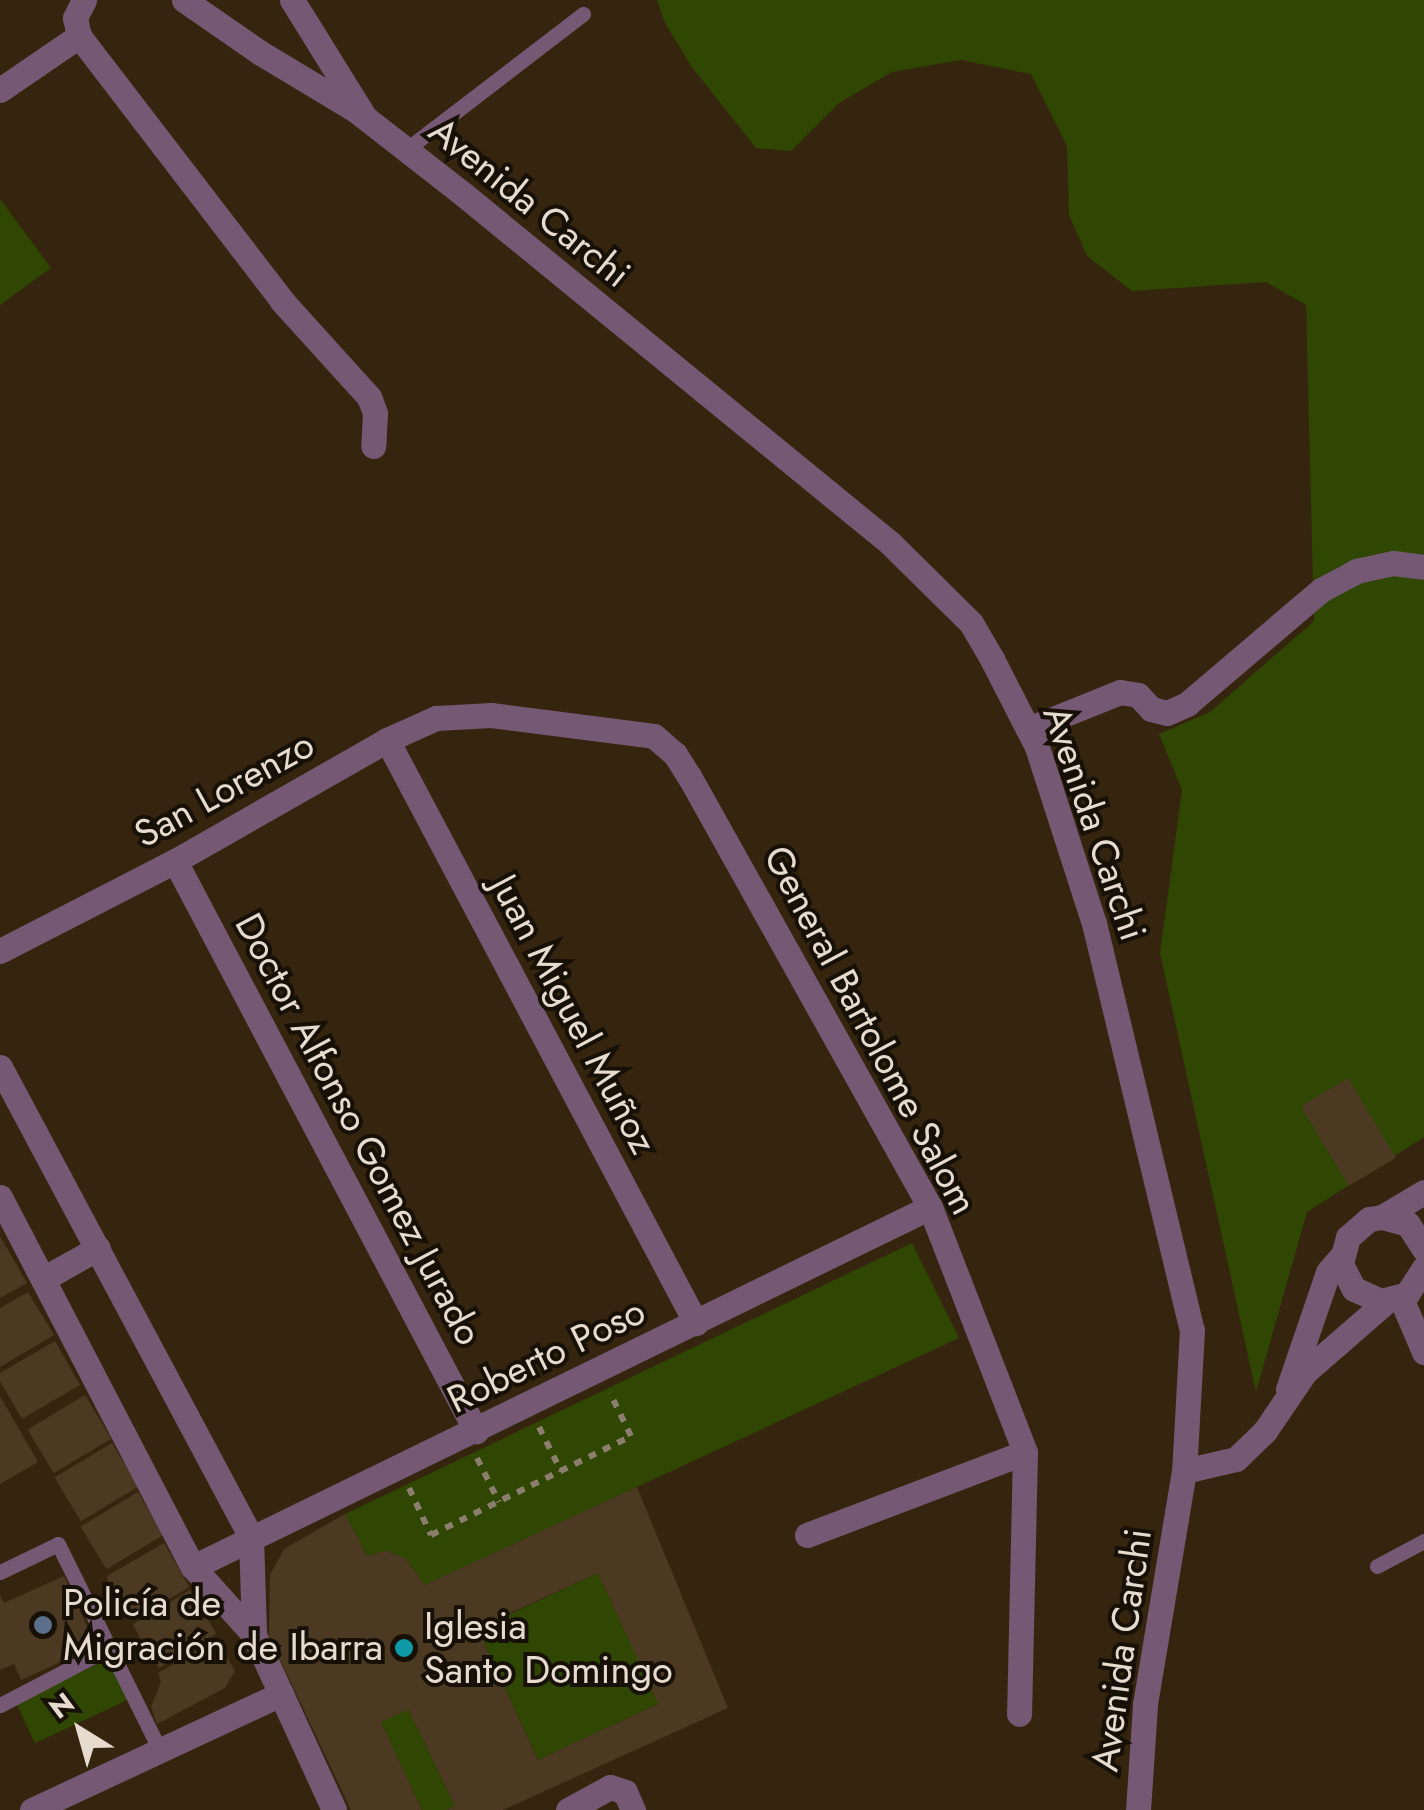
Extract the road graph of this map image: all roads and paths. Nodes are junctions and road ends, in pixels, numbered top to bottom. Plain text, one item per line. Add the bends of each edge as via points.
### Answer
1 (84, 0) edge
2 (184, 0) edge
3 (292, 0) edge
4 (583, 14) dead end
5 (79, 36) junction
6 (0, 90) edge
7 (364, 116) junction
8 (407, 150) junction
9 (373, 446) dead end
10 (1424, 567) edge
11 (491, 716) joint
12 (1028, 729) junction
13 (387, 740) junction
14 (175, 861) junction
15 (0, 951) edge
16 (0, 1067) edge
17 (1424, 1192) edge
18 (0, 1198) edge
19 (930, 1207) junction
20 (1382, 1216) junction
21 (98, 1248) junction
22 (1424, 1249) edge
23 (1342, 1256) junction
24 (1424, 1268) edge
25 (42, 1279) junction
26 (1395, 1299) junction
27 (696, 1323) junction
28 (1424, 1352) edge
29 (600, 1370) junction
30 (1287, 1394) junction
31 (528, 1405) junction
32 (471, 1434) junction
33 (1024, 1452) junction
34 (400, 1468) junction
35 (560, 1470) junction
36 (1184, 1471) junction
37 (498, 1502) junction
38 (807, 1535) dead end
39 (250, 1537) junction
40 (1424, 1541) edge
41 (193, 1566) junction
42 (1377, 1566) dead end
43 (0, 1572) edge
44 (254, 1636) junction
45 (111, 1648) junction
46 (281, 1694) junction
47 (0, 1705) edge
48 (1018, 1714) dead end
49 (160, 1752) junction
50 (32, 1810) edge
51 (334, 1810) edge
52 (568, 1810) edge
53 (633, 1810) edge
54 (1138, 1810) edge

1 - 5 street via 75,18
2 - 7 street, Avenida Carchi
3 - 7 street
4 - 8 lane
5 - 6 street
5 - 9 street via 282,301 369,398 376,413
7 - 8 street, Avenida Carchi
8 - 12 street, Avenida Carchi via 890,543 971,622
10 - 12 street via 1393,563 1356,571 1322,590 1187,704 1167,712 1120,692
11 - 13 street, San Lorenzo via 436,718
11 - 19 street, General Bartolome Salom via 654,736 675,754
12 - 36 street, Avenida Carchi via 1094,924 1192,1330
13 - 14 street, San Lorenzo
13 - 27 street, Juan Miguel Muñoz
14 - 15 street, San Lorenzo
14 - 32 street, Doctor Alfonso Gomez Jurado
16 - 21 street
17 - 20 street
18 - 25 street
19 - 27 street, Roberto Poso
19 - 33 street, General Bartolome Salom
20 - 22 street via 1408,1224
20 - 23 street via 1358,1226
21 - 25 street
21 - 39 street
23 - 26 street via 1354,1290
23 - 30 street via 1328,1272
24 - 26 street via 1416,1284
25 - 41 street
26 - 28 street
26 - 30 street
27 - 29 street, Roberto Poso
29 - 31 street, Roberto Poso
29 - 35 path via 631,1436
30 - 36 street via 1265,1431 1236,1459
31 - 32 street, Roberto Poso
31 - 35 path
32 - 34 street, Roberto Poso
32 - 37 path
33 - 38 street
33 - 48 street, General Bartolome Salom
34 - 37 path via 431,1534
34 - 39 street, Roberto Poso
35 - 37 path
36 - 54 street, Avenida Carchi via 1145,1704
39 - 41 street, Roberto Poso
39 - 44 street
40 - 42 lane
41 - 44 street
43 - 45 lane via 58,1544
44 - 46 street
45 - 47 lane
45 - 49 lane
46 - 49 street
46 - 51 street
49 - 50 street
52 - 53 street via 610,1787 625,1792

